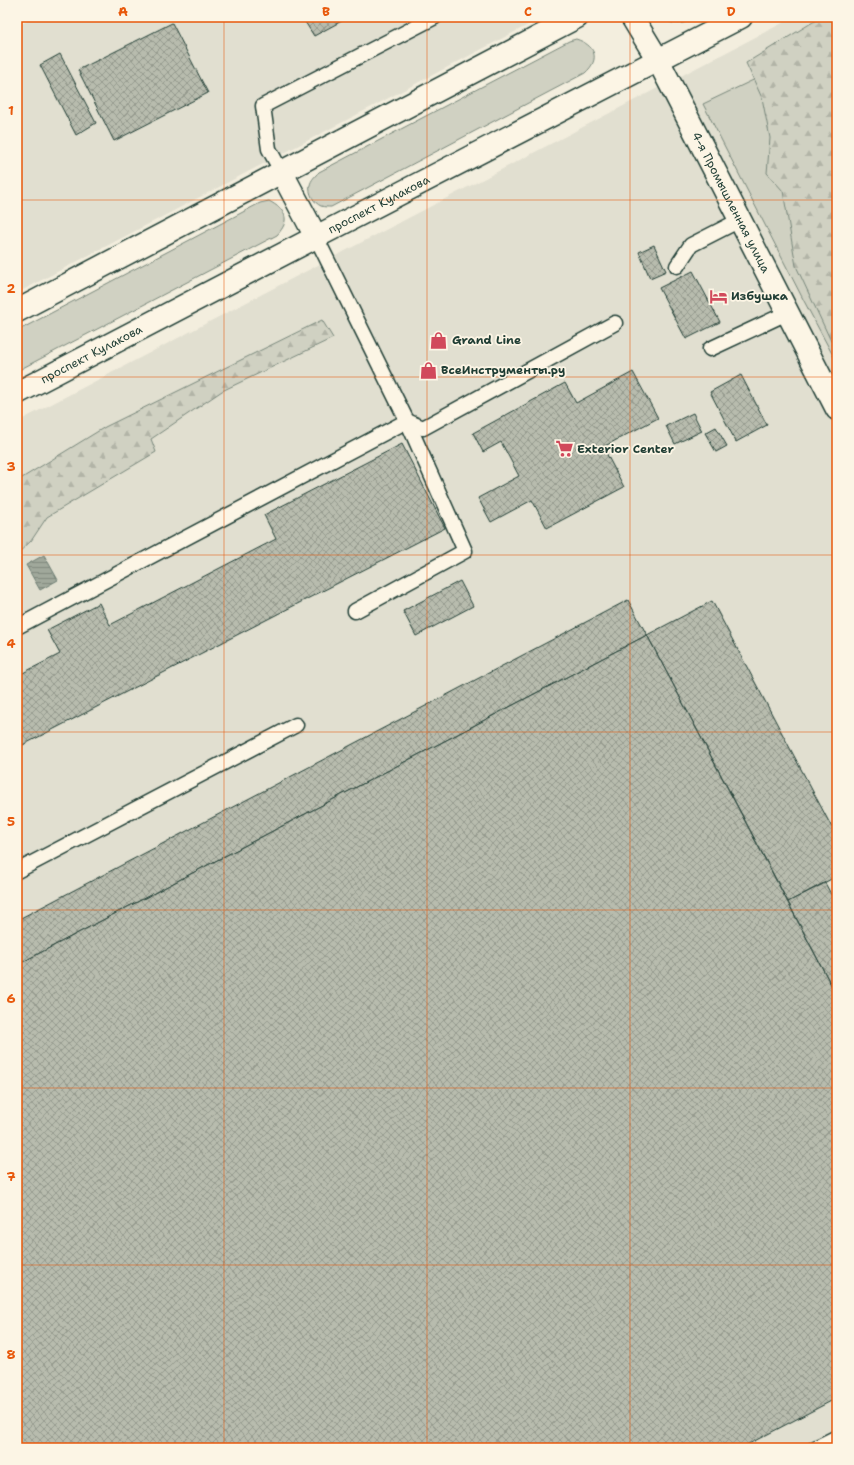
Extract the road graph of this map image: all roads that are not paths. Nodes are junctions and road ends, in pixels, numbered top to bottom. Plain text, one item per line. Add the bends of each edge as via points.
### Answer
1 (435, 17) edge
2 (577, 17) edge
3 (632, 17) edge
4 (741, 17) edge
5 (658, 60) junction
6 (281, 171) junction
7 (740, 220) junction
8 (316, 237) junction
9 (677, 266) dead end
10 (17, 311) edge
11 (787, 313) junction
12 (615, 323) dead end
13 (710, 349) dead end
14 (17, 393) edge
15 (837, 409) edge
16 (407, 421) junction
17 (355, 611) dead end
18 (17, 627) edge
19 (296, 725) dead end
20 (17, 871) edge
21 (837, 1437) edge
22 (815, 1448) edge

1 - 6 lane via 263,106 269,149
2 - 6 main road
3 - 5 main road, 4-я Промышленная улица
4 - 5 main road, проспект Кулакова
5 - 7 main road, 4-я Промышленная улица
5 - 8 main road, проспект Кулакова
6 - 8 main road
6 - 10 main road
7 - 9 lane via 691,245
7 - 11 main road, 4-я Промышленная улица
8 - 14 main road, проспект Кулакова
8 - 16 lane
11 - 13 lane
11 - 15 main road, 4-я Промышленная улица
12 - 16 lane via 423,428
16 - 17 lane via 465,551
16 - 18 lane
19 - 20 lane
21 - 22 lane

